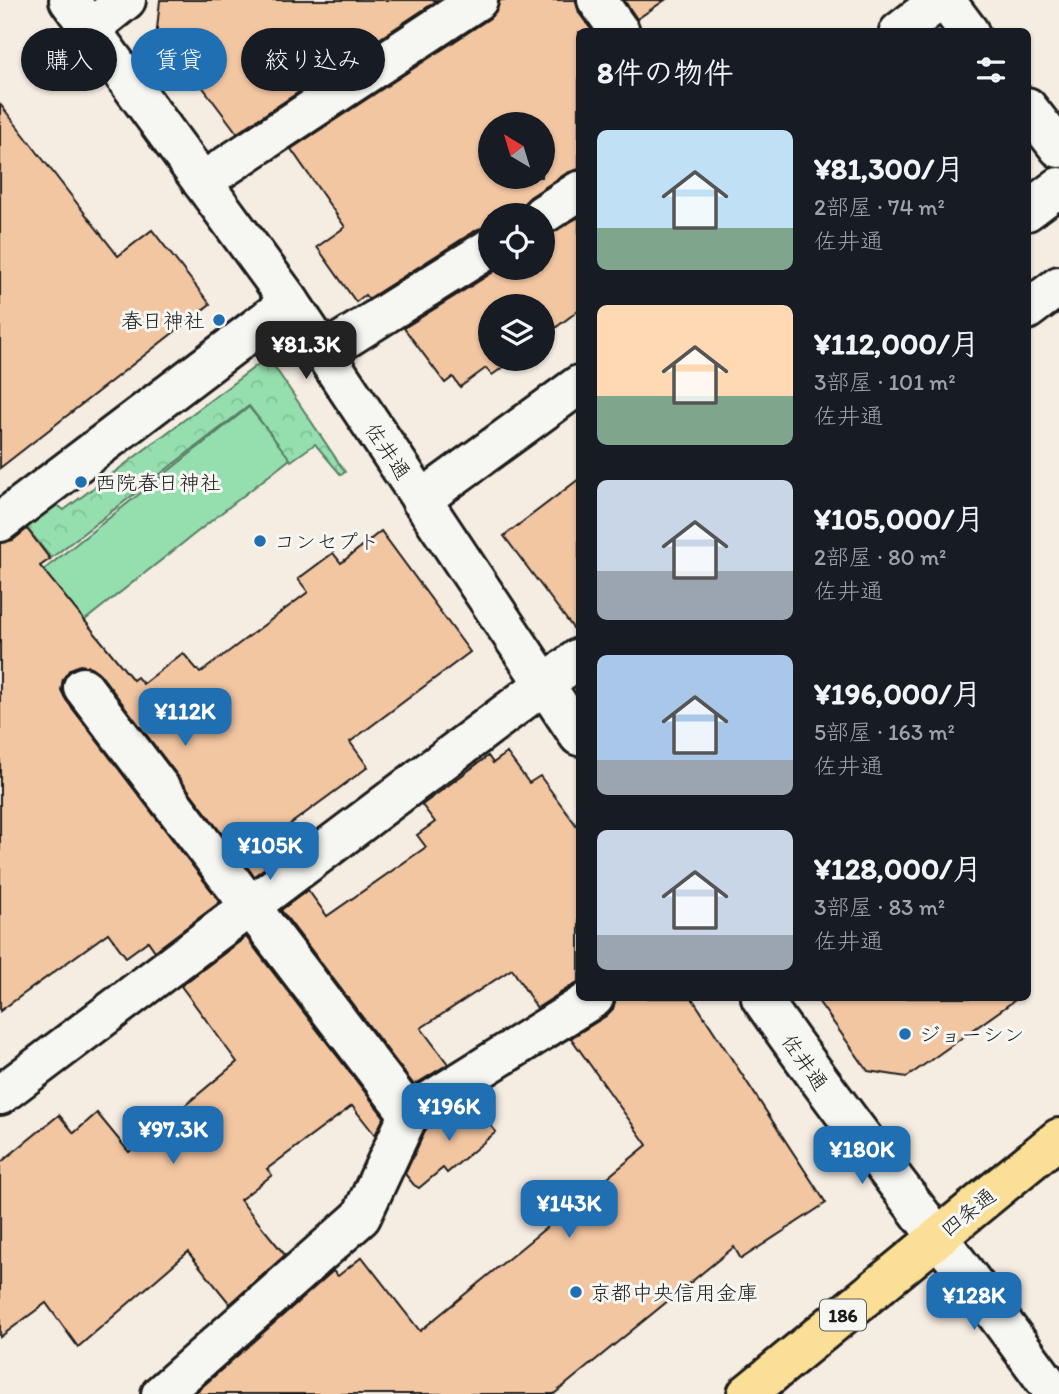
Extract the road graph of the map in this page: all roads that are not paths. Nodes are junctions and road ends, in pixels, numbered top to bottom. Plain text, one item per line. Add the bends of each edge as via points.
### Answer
1 (125, 0) edge
2 (478, 0) edge
3 (597, 0) edge
4 (943, 0) edge
5 (80, 14) edge
6 (617, 28) edge
7 (904, 28) edge
8 (967, 28) edge
9 (1031, 112) edge
10 (1059, 148) edge
11 (202, 182) junction
12 (1059, 187) edge
13 (576, 193) edge
14 (555, 207) edge
15 (1031, 208) edge
16 (478, 256) edge
17 (1059, 286) edge
18 (290, 302) junction
19 (1031, 307) edge
20 (323, 353) junction
21 (576, 388) edge
22 (421, 500) junction
23 (0, 522) edge
24 (576, 660) edge
25 (544, 685) junction
26 (83, 687) dead end
27 (576, 732) edge
28 (250, 906) junction
29 (589, 1001) edge
30 (763, 1001) edge
31 (0, 1094) edge
32 (409, 1114) junction
33 (1059, 1138) edge
34 (939, 1236) junction
35 (161, 1394) edge
36 (747, 1394) edge
37 (1055, 1394) edge

1 - 5 street
2 - 11 street
3 - 6 street
4 - 7 street
4 - 8 street
5 - 11 street, 佐井通
9 - 10 street
11 - 18 street, 佐井通
12 - 15 street
13 - 14 street
16 - 20 street
17 - 19 street
18 - 20 street, 佐井通
18 - 23 street
20 - 22 street, 佐井通
21 - 22 street
22 - 25 street, 佐井通
24 - 25 street
25 - 27 street, 佐井通
25 - 28 street
26 - 28 street
28 - 31 street
28 - 32 street
29 - 32 street
30 - 34 street, 佐井通 via 830,1099
32 - 35 street via 361,1217
33 - 34 main road, 四条通 / 186
34 - 36 main road, 四条通 / 186
34 - 37 street, 佐井通

